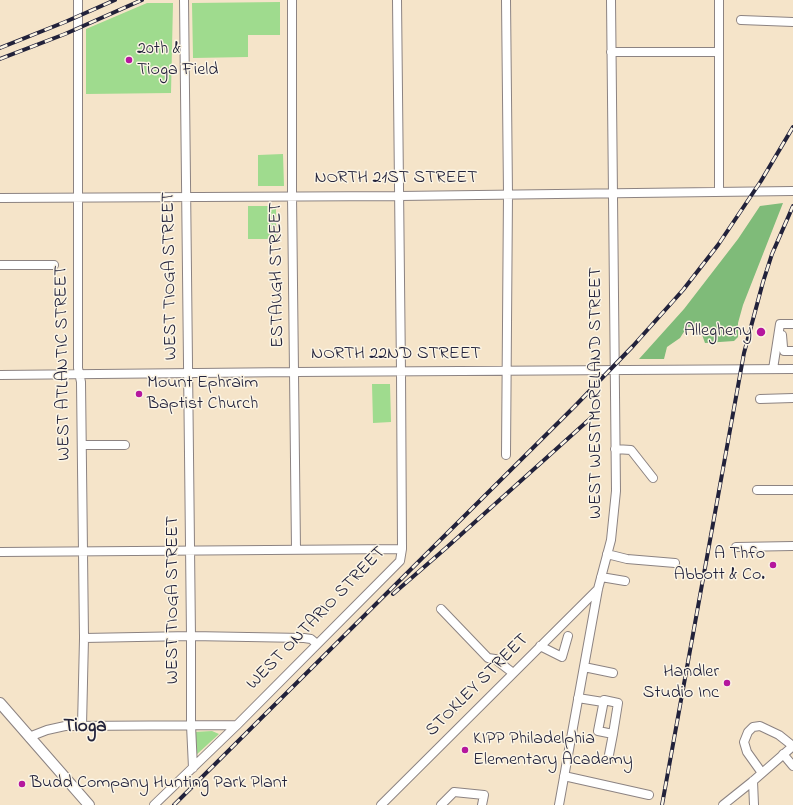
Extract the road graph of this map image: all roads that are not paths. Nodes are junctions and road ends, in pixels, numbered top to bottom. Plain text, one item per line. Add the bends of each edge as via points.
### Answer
1 (78, 0) edge
2 (184, 0) edge
3 (292, 0) edge
4 (397, 0) edge
5 (506, 0) edge
6 (611, 0) edge
7 (719, 0) edge
8 (741, 20) dead end
9 (793, 22) edge
10 (611, 52) junction
11 (718, 52) junction
12 (793, 191) edge
13 (719, 192) junction
14 (613, 193) junction
15 (508, 194) junction
16 (292, 196) junction
17 (399, 196) junction
18 (77, 197) junction
19 (185, 197) junction
20 (0, 198) edge
21 (0, 265) edge
22 (54, 265) dead end
23 (782, 324) junction
24 (793, 324) edge
25 (793, 351) edge
26 (773, 369) junction
27 (793, 369) edge
28 (615, 370) junction
29 (506, 371) junction
30 (295, 372) junction
31 (401, 372) junction
32 (188, 373) junction
33 (79, 375) junction
34 (0, 376) edge
35 (793, 398) edge
36 (760, 399) dead end
37 (82, 445) junction
38 (125, 445) dead end
39 (615, 449) junction
40 (506, 455) dead end
41 (653, 478) dead end
42 (757, 490) dead end
43 (793, 490) edge
44 (793, 546) edge
45 (736, 547) dead end
46 (402, 549) junction
47 (190, 550) junction
48 (296, 550) junction
49 (82, 551) junction
50 (0, 552) edge
51 (607, 554) junction
52 (676, 563) dead end
53 (601, 577) junction
54 (624, 581) dead end
55 (598, 589) junction
56 (441, 610) dead end
57 (191, 636) junction
58 (568, 636) dead end
59 (84, 638) junction
60 (317, 644) junction
61 (540, 646) junction
62 (584, 667) junction
63 (613, 672) dead end
64 (513, 674) junction
65 (578, 698) junction
66 (603, 702) junction
67 (0, 703) edge
68 (191, 725) junction
69 (237, 725) junction
70 (82, 726) junction
71 (613, 734) junction
72 (29, 737) junction
73 (793, 746) edge
74 (783, 754) junction
75 (608, 760) dead end
76 (793, 766) edge
77 (193, 768) junction
78 (762, 773) junction
79 (564, 776) junction
80 (753, 781) junction
81 (649, 795) dead end
82 (89, 805) edge
83 (154, 805) edge
84 (381, 805) edge
85 (441, 805) edge
86 (482, 805) edge
87 (559, 805) edge
88 (723, 805) edge
89 (754, 805) edge

1 - 18 street, WEST ATLANTIC STREET
2 - 19 street, WEST TIOGA STREET
3 - 16 street, ESTAUGH STREET
4 - 17 street, WEST ONTARIO STREET
5 - 15 street
6 - 10 street, WEST WESTMORELAND STREET
7 - 11 street
8 - 9 street
10 - 11 street
10 - 14 street, WEST WESTMORELAND STREET
11 - 13 street
12 - 13 street, NORTH 21ST STREET
13 - 14 street, NORTH 21ST STREET
14 - 15 street, NORTH 21ST STREET
14 - 28 street, WEST WESTMORELAND STREET
15 - 17 street, NORTH 21ST STREET
15 - 29 street
16 - 17 street, NORTH 21ST STREET
16 - 19 street, NORTH 21ST STREET
16 - 30 street, ESTAUGH STREET
17 - 31 street, WEST ONTARIO STREET
18 - 19 street, NORTH 21ST STREET
18 - 20 street, NORTH 21ST STREET
18 - 33 street, WEST ATLANTIC STREET
19 - 32 street, WEST TIOGA STREET
21 - 22 street
23 - 24 street
23 - 25 street via 782,347 784,351
23 - 26 street
26 - 27 street, NORTH 22ND STREET
26 - 28 street, NORTH 22ND STREET
28 - 29 street, NORTH 22ND STREET
28 - 39 street, WEST WESTMORELAND STREET
29 - 31 street, NORTH 22ND STREET
29 - 40 street
30 - 31 street, NORTH 22ND STREET
30 - 32 street, NORTH 22ND STREET
30 - 48 street, ESTAUGH STREET
31 - 46 street, WEST ONTARIO STREET
32 - 33 street, NORTH 22ND STREET
32 - 47 street, WEST TIOGA STREET
33 - 34 street, NORTH 22ND STREET
33 - 37 street, WEST ATLANTIC STREET
35 - 36 street
37 - 38 street
37 - 49 street, WEST ATLANTIC STREET
39 - 41 street via 631,450
39 - 51 street, WEST WESTMORELAND STREET via 616,491
42 - 43 street
44 - 45 street
46 - 48 street
46 - 60 street, WEST ONTARIO STREET via 400,561
47 - 48 street
47 - 49 street
47 - 57 street, WEST TIOGA STREET
49 - 50 street
49 - 59 street, WEST ATLANTIC STREET
51 - 52 street via 627,559
51 - 53 street, WEST WESTMORELAND STREET
53 - 54 street
53 - 55 street, WEST WESTMORELAND STREET
55 - 61 street, STOKLEY STREET
55 - 62 street, WEST WESTMORELAND STREET
56 - 64 street via 488,658 495,659
57 - 59 street
57 - 60 street via 311,638
57 - 68 street, WEST TIOGA STREET
58 - 61 street via 562,657
59 - 70 street, WEST ATLANTIC STREET
60 - 69 street, WEST ONTARIO STREET
61 - 64 street, STOKLEY STREET
62 - 63 street
62 - 65 street, WEST WESTMORELAND STREET
64 - 84 street, STOKLEY STREET
65 - 66 street
65 - 79 street, WEST WESTMORELAND STREET
66 - 71 street via 598,732
66 - 71 street via 618,702
67 - 72 main road
68 - 69 street
68 - 70 street
68 - 77 street, WEST TIOGA STREET
69 - 77 street, WEST ONTARIO STREET
70 - 72 street via 60,727
71 - 75 street
72 - 82 main road
73 - 74 street
73 - 78 street via 779,735 760,726 753,727 744,742 747,752
74 - 76 street
74 - 78 street
77 - 83 street, WEST ONTARIO STREET
78 - 80 street
79 - 81 street
79 - 87 street, WEST WESTMORELAND STREET
80 - 88 street
80 - 89 street
85 - 86 street via 454,792 484,796

